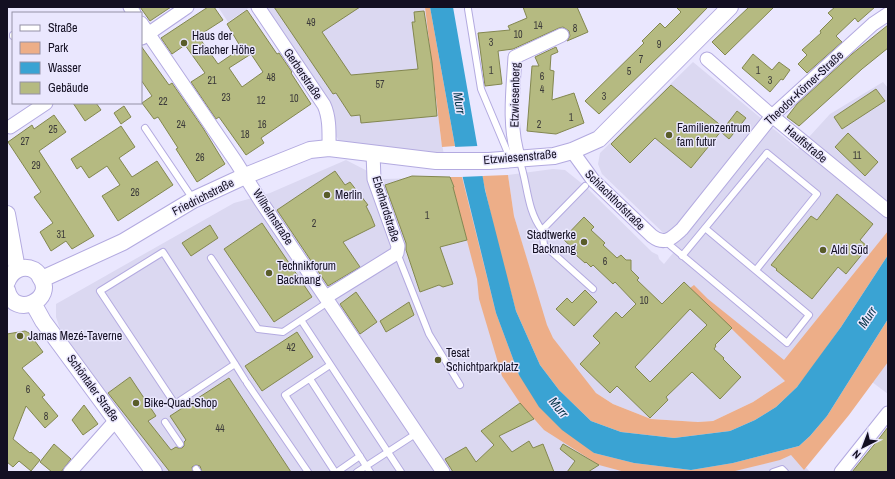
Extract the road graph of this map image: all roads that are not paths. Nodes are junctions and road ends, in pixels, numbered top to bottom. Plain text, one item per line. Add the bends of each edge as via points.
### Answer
1 (187, 7) edge
2 (258, 7) edge
3 (730, 7) edge
4 (468, 9) dead end
5 (888, 14) edge
6 (142, 26) edge
7 (562, 35) dead end
8 (145, 37) edge
9 (707, 59) dead end
10 (44, 104) edge
11 (772, 116) junction
12 (10, 127) dead end
13 (144, 128) dead end
14 (329, 148) junction
15 (572, 151) junction
16 (373, 153) junction
17 (513, 160) junction
18 (245, 176) junction
19 (585, 186) dead end
20 (193, 200) junction
21 (888, 212) edge
22 (7, 214) edge
23 (705, 228) junction
24 (542, 230) junction
25 (664, 241) junction
26 (397, 252) junction
27 (682, 256) junction
28 (211, 258) dead end
29 (17, 269) junction
30 (756, 270) junction
31 (42, 279) junction
32 (7, 282) edge
33 (593, 289) dead end
34 (8, 297) edge
35 (327, 300) junction
36 (33, 303) junction
37 (301, 320) junction
38 (236, 364) junction
39 (330, 365) junction
40 (310, 379) junction
41 (460, 385) dead end
42 (888, 413) edge
43 (116, 420) junction
44 (165, 422) dead end
45 (417, 433) junction
46 (180, 444) dead end
47 (388, 452) junction
48 (360, 456) junction
49 (366, 466) junction
50 (70, 472) edge
51 (154, 472) edge
52 (308, 472) edge
53 (336, 472) edge
54 (357, 472) edge
55 (370, 472) edge
56 (401, 472) edge
57 (443, 472) edge
58 (773, 472) edge
59 (785, 472) edge
60 (840, 472) edge

1 - 8 street
2 - 14 street, Gerberstraße via 324,104 329,128
3 - 15 street, Etzwiesenstraße via 599,139
4 - 17 lane via 481,89
5 - 11 street, Theodor-Körner-Straße via 873,24
6 - 8 street, Wilhelmstraße
7 - 17 street, Etzwiesenberg via 515,57
8 - 18 street, Wilhelmstraße
9 - 11 street, Hauffstraße via 732,84
10 - 12 street
11 - 21 street, Hauffstraße
11 - 25 street, Theodor-Körner-Straße via 710,189 682,229
13 - 20 lane
14 - 16 street, Friedrichstraße
14 - 18 street, Friedrichstraße via 310,150
15 - 17 street, Etzwiesenstraße via 554,156
15 - 25 street, Schlachthofstraße via 593,180 652,236
16 - 17 street, Etzwiesenstraße via 436,161
16 - 26 street, Eberhardstraße via 374,179 398,246
17 - 24 lane via 524,173 529,204
18 - 20 street, Friedrichstraße
18 - 35 street, Wilhelmstraße
19 - 24 lane
20 - 31 street, Friedrichstraße via 123,242
22 - 29 street
23 - 27 lane
23 - 30 lane
23 - 30 lane via 767,153 797,177 817,194
24 - 33 lane via 544,245
25 - 27 lane
26 - 35 street, Eberhardstraße
26 - 41 lane via 428,334
27 - 30 lane via 787,343 809,315
28 - 37 lane via 258,329 283,332
29 - 31 street via 33,270
29 - 32 street
31 - 36 street via 43,291
34 - 36 street via 20,304
35 - 37 lane
35 - 45 street, Wilhelmstraße
36 - 43 street, Schöntaler Straße via 43,321
37 - 39 lane
38 - 38 lane via 163,252 100,291 175,404
38 - 52 lane
39 - 40 lane
39 - 47 lane
40 - 48 lane
40 - 53 lane via 285,396
42 - 60 street
43 - 50 street
43 - 51 street, Schöntaler Straße
44 - 46 lane
45 - 47 lane
45 - 57 street, Wilhelmstraße
47 - 49 lane
47 - 56 lane
48 - 49 lane
48 - 53 lane
49 - 54 lane
49 - 55 lane
58 - 59 lane via 782,469

